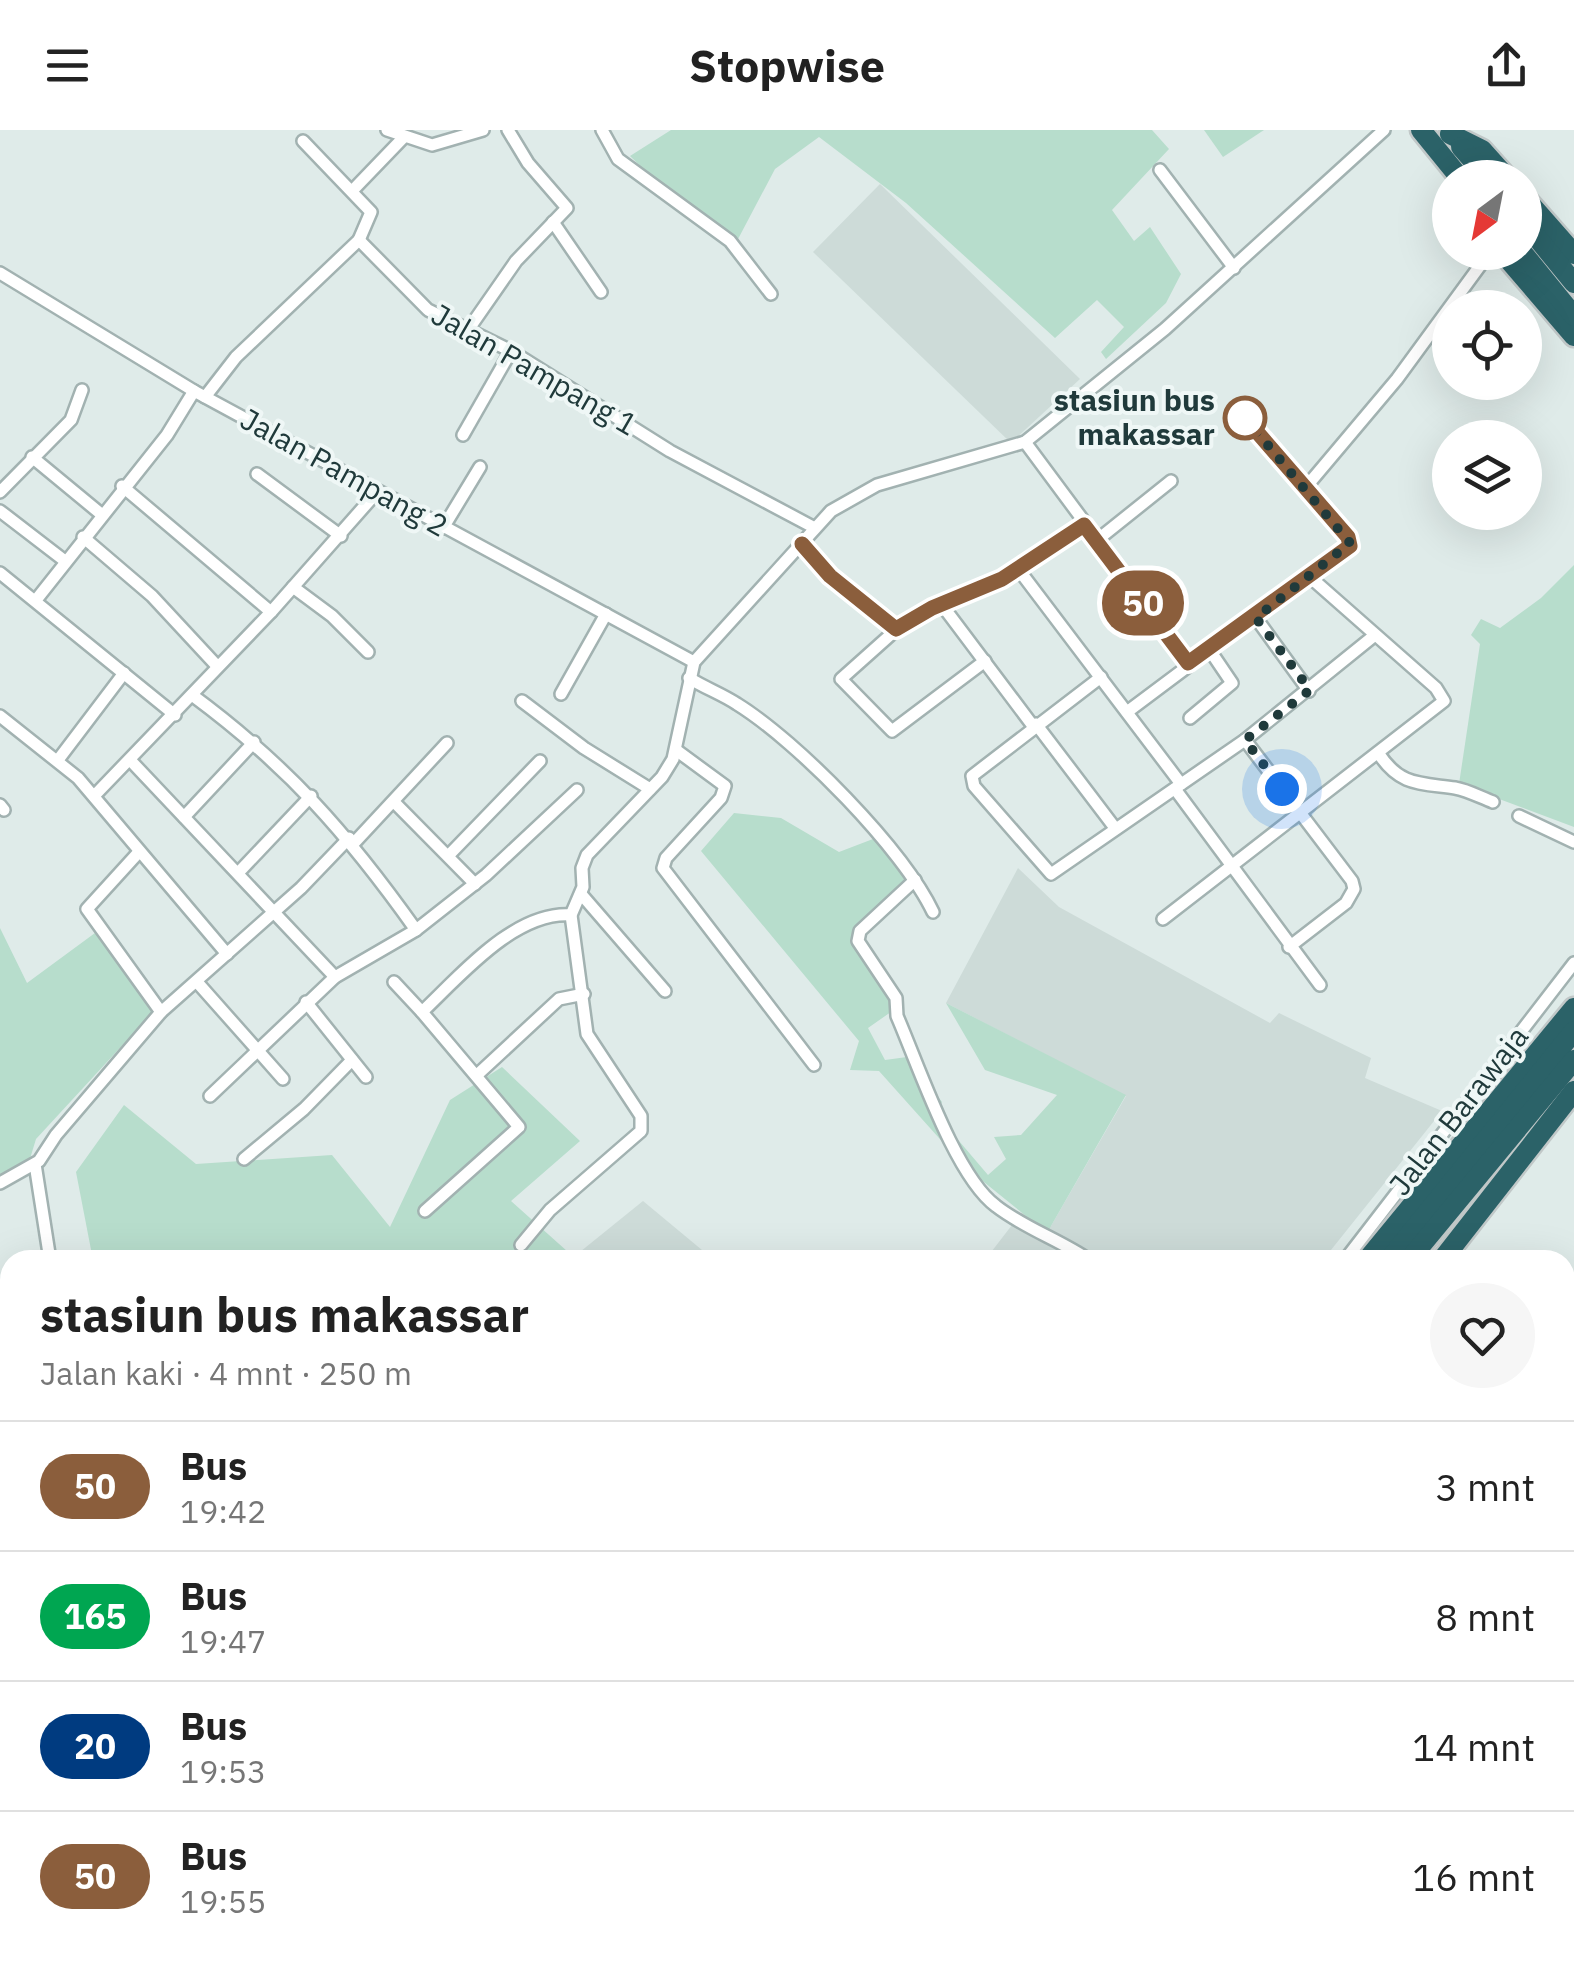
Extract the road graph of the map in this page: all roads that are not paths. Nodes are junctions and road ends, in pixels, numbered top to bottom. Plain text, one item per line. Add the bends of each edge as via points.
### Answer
1 (387, 130) edge
2 (483, 130) edge
3 (508, 130) edge
4 (602, 130) edge
5 (1384, 130) edge
6 (1420, 130) edge
7 (403, 138) junction
8 (1445, 138) edge
9 (303, 141) dead end
10 (1469, 160) edge
11 (1491, 160) edge
12 (1160, 170) dead end
13 (352, 191) junction
14 (1542, 217) edge
15 (553, 222) junction
16 (359, 240) junction
17 (1542, 244) edge
18 (1574, 254) edge
19 (1234, 268) junction
20 (1477, 270) edge
21 (1517, 270) edge
22 (1537, 270) edge
23 (0, 274) edge
24 (1574, 283) edge
25 (601, 292) dead end
26 (771, 294) dead end
27 (1574, 316) edge
28 (468, 330) junction
29 (1574, 336) edge
30 (511, 350) junction
31 (82, 390) dead end
32 (200, 394) junction
33 (1245, 418) dead end
34 (463, 435) dead end
35 (1026, 442) junction
36 (32, 457) junction
37 (480, 467) dead end
38 (257, 474) dead end
39 (1171, 481) dead end
40 (122, 486) junction
41 (2, 487) edge
42 (1306, 487) junction
43 (377, 492) junction
44 (0, 511) edge
45 (101, 514) junction
46 (1084, 525) junction
47 (814, 527) junction
48 (443, 528) junction
49 (341, 536) junction
50 (83, 538) junction
51 (1096, 540) junction
52 (802, 544) junction
53 (65, 561) junction
54 (1020, 570) junction
55 (0, 573) edge
56 (1310, 577) junction
57 (293, 587) junction
58 (36, 600) junction
59 (942, 605) junction
60 (271, 612) junction
61 (606, 614) junction
62 (1256, 618) junction
63 (896, 629) junction
64 (1374, 635) junction
65 (1209, 649) junction
66 (368, 652) dead end
67 (986, 661) junction
68 (694, 662) junction
69 (1188, 663) junction
70 (217, 666) junction
71 (124, 673) junction
72 (1101, 677) junction
73 (689, 678) junction
74 (1310, 690) junction
75 (561, 694) dead end
76 (192, 695) junction
77 (522, 701) dead end
78 (1127, 712) junction
79 (174, 715) junction
80 (0, 716) edge
81 (1190, 718) dead end
82 (1035, 725) junction
83 (1245, 740) junction
84 (254, 742) junction
85 (447, 743) dead end
86 (676, 750) junction
87 (1378, 754) junction
88 (58, 760) junction
89 (540, 760) dead end
90 (131, 761) junction
91 (1178, 786) junction
92 (577, 790) dead end
93 (650, 790) junction
94 (94, 796) junction
95 (310, 796) junction
96 (1492, 802) dead end
97 (395, 803) junction
98 (1300, 813) junction
99 (1520, 816) dead end
100 (184, 817) junction
101 (1115, 828) junction
102 (351, 841) junction
103 (1574, 842) edge
104 (138, 854) junction
105 (450, 855) junction
106 (1233, 868) junction
107 (239, 872) junction
108 (915, 880) junction
109 (475, 884) junction
110 (581, 894) junction
111 (274, 912) junction
112 (933, 912) dead end
113 (571, 915) junction
114 (1163, 919) dead end
115 (416, 930) junction
116 (1289, 947) junction
117 (228, 954) junction
118 (1574, 964) edge
119 (335, 977) junction
120 (197, 982) junction
121 (394, 982) dead end
122 (1320, 985) dead end
123 (665, 991) dead end
124 (584, 994) junction
125 (306, 1002) junction
126 (1574, 1008) edge
127 (161, 1012) junction
128 (422, 1012) junction
129 (1574, 1031) edge
130 (258, 1053) junction
131 (352, 1060) junction
132 (1574, 1060) edge
133 (814, 1065) dead end
134 (476, 1075) junction
135 (366, 1077) dead end
136 (283, 1079) dead end
137 (1574, 1092) edge
138 (210, 1096) dead end
139 (244, 1159) dead end
140 (35, 1164) junction
141 (0, 1183) edge
142 (425, 1211) dead end
143 (521, 1244) dead end
144 (48, 1250) edge
145 (1072, 1250) edge
146 (1353, 1250) edge
147 (1375, 1250) edge
148 (1396, 1250) edge
149 (1417, 1250) edge
150 (1450, 1250) edge

1 - 7 street
2 - 7 street via 432,144
3 - 15 street via 567,206
4 - 26 street via 618,159 730,241
5 - 19 street
6 - 8 highway
7 - 13 street
8 - 10 highway
8 - 11 highway via 1482,150
9 - 13 street
12 - 19 street
13 - 16 street via 372,214
14 - 18 highway
15 - 25 street
15 - 28 street via 497,285
16 - 28 street, Jalan Pampang 1 via 415,301
16 - 32 street
17 - 24 highway
19 - 35 street
20 - 42 street
21 - 29 highway
22 - 27 highway
23 - 32 street, Jalan Pampang 2
28 - 30 street, Jalan Pampang 1
30 - 34 street
30 - 47 street, Jalan Pampang 1 via 670,451
31 - 36 street via 71,420
32 - 40 street
32 - 43 street, Jalan Pampang 2
33 - 42 street
35 - 46 street
35 - 47 street via 876,485
36 - 41 street
36 - 45 street
37 - 48 street
38 - 49 street
39 - 51 street
40 - 45 street
40 - 60 street
42 - 56 street via 1350,543
43 - 48 street, Jalan Pampang 2
43 - 49 street
44 - 53 street
45 - 50 street
46 - 51 street
46 - 54 street
47 - 52 street
48 - 61 street, Jalan Pampang 2
49 - 57 street
50 - 53 street
50 - 70 street via 152,596
51 - 69 street
52 - 63 street
52 - 68 street
53 - 58 street
54 - 59 street
54 - 72 street
55 - 58 street
56 - 62 street
56 - 64 street
57 - 60 street
57 - 66 street
58 - 71 street
59 - 63 street
59 - 67 street
60 - 70 street
61 - 68 street, Jalan Pampang 2
61 - 75 street
62 - 65 street
62 - 74 street
63 - 67 street via 842,680 892,731
64 - 74 street
64 - 87 street via 1444,699
65 - 69 street
65 - 81 street via 1232,683
67 - 82 street
68 - 73 street
69 - 78 street
70 - 76 street
71 - 79 street
71 - 88 street
72 - 78 street
72 - 82 street
73 - 86 street
73 - 108 street via 740,705 780,738
74 - 83 street
76 - 79 street
76 - 84 street
77 - 93 street
78 - 91 street
79 - 90 street
80 - 88 street
82 - 101 street
82 - 101 street via 975,772 974,786 1050,874
83 - 91 street
83 - 98 street
84 - 95 street
84 - 100 street
85 - 97 street
86 - 93 street
86 - 133 street via 725,786 663,868
87 - 96 street via 1412,784 1459,789
87 - 98 street
88 - 94 street
89 - 105 street
90 - 94 street
90 - 100 street
91 - 101 street
91 - 106 street
92 - 109 street
93 - 110 street via 587,855
94 - 104 street
95 - 102 street
95 - 107 street
97 - 102 street
97 - 105 street
98 - 106 street
98 - 116 street via 1354,888 1346,903
99 - 103 street
100 - 107 street
102 - 111 street
102 - 115 street
104 - 117 street
104 - 127 street via 86,908
105 - 109 street
106 - 114 street
106 - 116 street
107 - 111 street
108 - 112 street
108 - 145 street via 858,940 896,998 896,1016 957,1154 984,1194
109 - 115 street
110 - 113 street
110 - 123 street
111 - 117 street
111 - 119 street
113 - 124 street
113 - 128 street via 523,923
115 - 119 street
116 - 122 street
117 - 120 street
118 - 146 street, Jalan Barawaja
119 - 125 street
120 - 127 street
120 - 130 street
121 - 128 street
124 - 134 street via 559,999
124 - 143 street via 587,1034 641,1116 642,1131 550,1210
125 - 130 street
125 - 131 street
126 - 147 highway
127 - 140 street
128 - 134 street
129 - 148 highway
130 - 136 street
130 - 138 street
131 - 135 street
131 - 139 street
132 - 149 highway
134 - 142 street via 520,1127
137 - 150 highway
140 - 141 street
140 - 144 street

